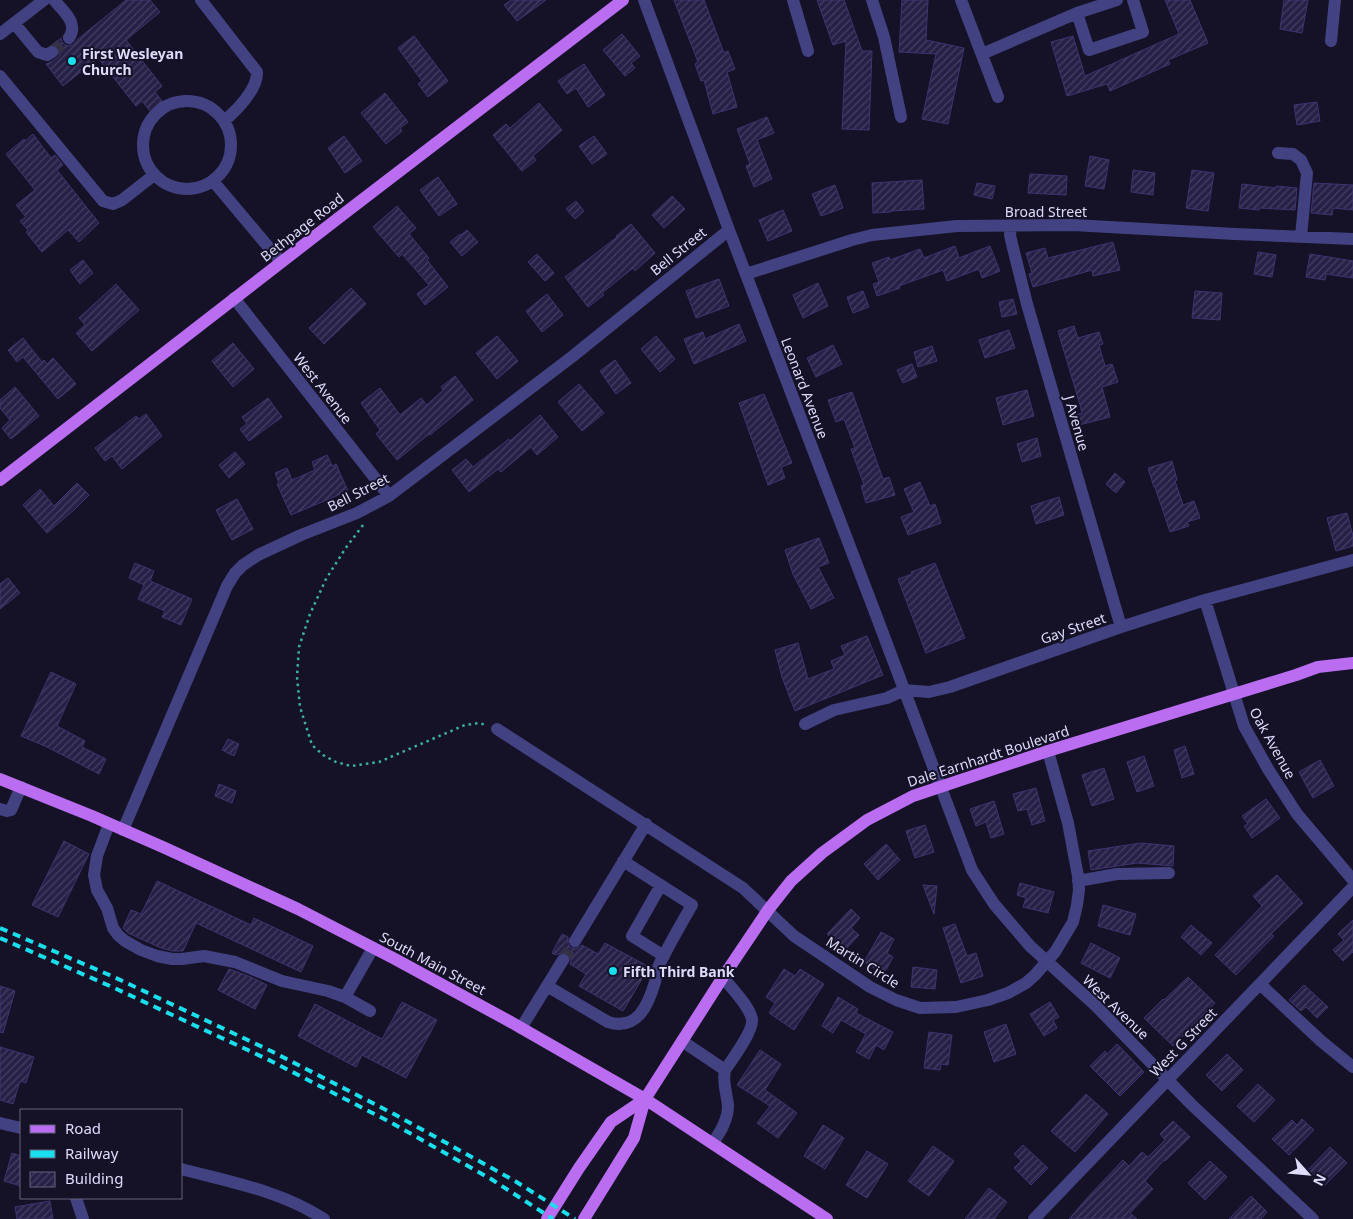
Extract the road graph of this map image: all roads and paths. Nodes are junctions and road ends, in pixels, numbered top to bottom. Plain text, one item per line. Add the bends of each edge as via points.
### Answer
1 (44, 0) edge
2 (54, 0) edge
3 (201, 0) edge
4 (623, 0) edge
5 (644, 0) edge
6 (793, 0) edge
7 (872, 0) edge
8 (961, 0) edge
9 (1117, 0) edge
10 (1133, 0) edge
11 (1335, 0) edge
12 (1078, 13) junction
13 (14, 23) junction
14 (0, 34) edge
15 (69, 38) dead end
16 (1331, 41) dead end
17 (808, 51) dead end
18 (52, 52) dead end
19 (982, 54) junction
20 (0, 76) edge
21 (998, 97) dead end
22 (900, 117) dead end
23 (224, 121) junction
24 (1278, 153) dead end
25 (154, 175) junction
26 (213, 181) junction
27 (1012, 226) junction
28 (729, 230) junction
29 (1301, 237) junction
30 (1353, 238) edge
31 (281, 262) junction
32 (746, 274) junction
33 (234, 298) junction
34 (2, 475) edge
35 (389, 496) junction
36 (363, 525) dead end
37 (1353, 560) edge
38 (1205, 600) junction
39 (1121, 627) junction
40 (1353, 663) edge
41 (904, 690) junction
42 (1233, 694) junction
43 (805, 724) dead end
44 (497, 729) joint
45 (1048, 751) junction
46 (0, 779) edge
47 (940, 786) junction
48 (21, 787) junction
49 (0, 809) edge
50 (110, 824) junction
51 (646, 824) junction
52 (123, 830) junction
53 (624, 861) junction
54 (1169, 873) dead end
55 (1353, 880) edge
56 (1078, 881) junction
57 (661, 885) junction
58 (1353, 887) edge
59 (768, 910) junction
60 (575, 940) tunnel mouth
61 (373, 948) junction
62 (664, 956) junction
63 (563, 960) tunnel mouth
64 (1046, 962) junction
65 (722, 977) junction
66 (1260, 984) junction
67 (547, 986) junction
68 (345, 997) junction
69 (370, 1011) dead end
70 (521, 1028) junction
71 (682, 1041) junction
72 (1353, 1068) edge
73 (725, 1070) junction
74 (1168, 1080) junction
75 (645, 1099) junction
76 (0, 1123) edge
77 (20, 1128) edge
78 (713, 1143) junction
79 (182, 1169) edge
80 (76, 1199) edge
81 (83, 1219) edge
82 (324, 1219) edge
83 (547, 1219) edge
84 (584, 1219) edge
85 (826, 1219) edge
86 (1034, 1219) edge
87 (1313, 1219) edge

1 - 13 street
2 - 15 street via 73,24
3 - 23 street via 257,72 246,98
4 - 31 main road, Bethpage Road
5 - 28 street, Leonard Avenue
6 - 17 street
7 - 22 street via 884,37
8 - 19 street
9 - 12 street
10 - 12 street via 1143,32 1089,50
11 - 16 street
12 - 19 street
13 - 14 street
13 - 18 street via 38,52 47,55
19 - 21 street
20 - 25 street via 104,201 113,204 122,200
23 - 25 street via 201,102 189,100 163,107 152,116 142,143 144,157
23 - 26 street via 231,138 231,150 222,173
24 - 29 street via 1293,154 1301,160 1307,173
25 - 26 street via 172,188 186,190 200,188
26 - 31 street
27 - 29 street, Broad Street via 1072,225
27 - 32 street, Broad Street via 957,226 872,235
27 - 39 street, J Avenue via 1010,235 1027,304
28 - 32 street, Leonard Avenue
28 - 35 street, Bell Street
29 - 30 street, Broad Street
31 - 33 main road, Bethpage Road
32 - 41 street, Leonard Avenue
33 - 34 main road, Bethpage Road
33 - 35 street, West Avenue
35 - 52 street, Bell Street via 258,555 235,573
36 - 44 path via 326,579 299,647 300,707 312,745 323,756 351,766 379,762 465,725 479,723
37 - 38 street, Gay Street
38 - 39 street, Gay Street
38 - 42 street, Oak Avenue
39 - 41 street, Gay Street via 950,686 929,692
40 - 42 main road, Dale Earnhardt Boulevard via 1318,667
41 - 43 street, Gay Street via 887,698 834,710
41 - 47 street, Leonard Avenue
42 - 45 main road, Dale Earnhardt Boulevard
42 - 55 street, Oak Avenue via 1244,726 1268,769 1298,814
44 - 51 street, Martin Circle
45 - 47 main road, Dale Earnhardt Boulevard
45 - 56 street, Martin Circle via 1068,823
46 - 48 main road, South Main Street
47 - 59 main road, Dale Earnhardt Boulevard via 867,820 797,875
47 - 64 street, West Avenue via 972,870 994,904
48 - 49 street via 11,810
48 - 50 main road, South Main Street
50 - 52 main road, South Main Street
50 - 68 street via 97,856 94,875 113,928 125,941 141,950 172,959 204,956 235,962 282,981
51 - 53 street
51 - 59 street, Martin Circle via 743,888
52 - 61 main road, South Main Street via 298,909
53 - 57 street
53 - 60 street
54 - 56 street via 1117,874
56 - 64 street, Martin Circle via 1073,922
57 - 62 street via 692,905
57 - 62 street via 632,936
58 - 66 street, West G Street
59 - 64 street, Martin Circle via 794,936 870,986 920,1008 956,1007 1008,993 1035,975
59 - 65 main road, Dale Earnhardt Boulevard
61 - 68 street
61 - 70 main road, South Main Street
62 - 67 street via 639,1015 623,1025 608,1022
63 - 67 street
64 - 74 street, West Avenue via 1096,1006
65 - 71 main road, Dale Earnhardt Boulevard
65 - 73 street via 748,1010 752,1021 750,1030
66 - 72 street
66 - 74 street, West G Street
67 - 70 street
68 - 69 street
70 - 75 main road, South Main Street
71 - 73 street
71 - 75 main road, Dale Earnhardt Boulevard
73 - 78 street via 727,1115
74 - 86 street, West G Street
74 - 87 street, West Avenue
75 - 78 main road, South Main Street
75 - 83 main road, Dale Earnhardt Boulevard via 610,1122
75 - 84 main road, Dale Earnhardt Boulevard via 634,1138
76 - 77 street
78 - 85 main road, South Main Street
79 - 82 street via 293,1201
80 - 81 street

